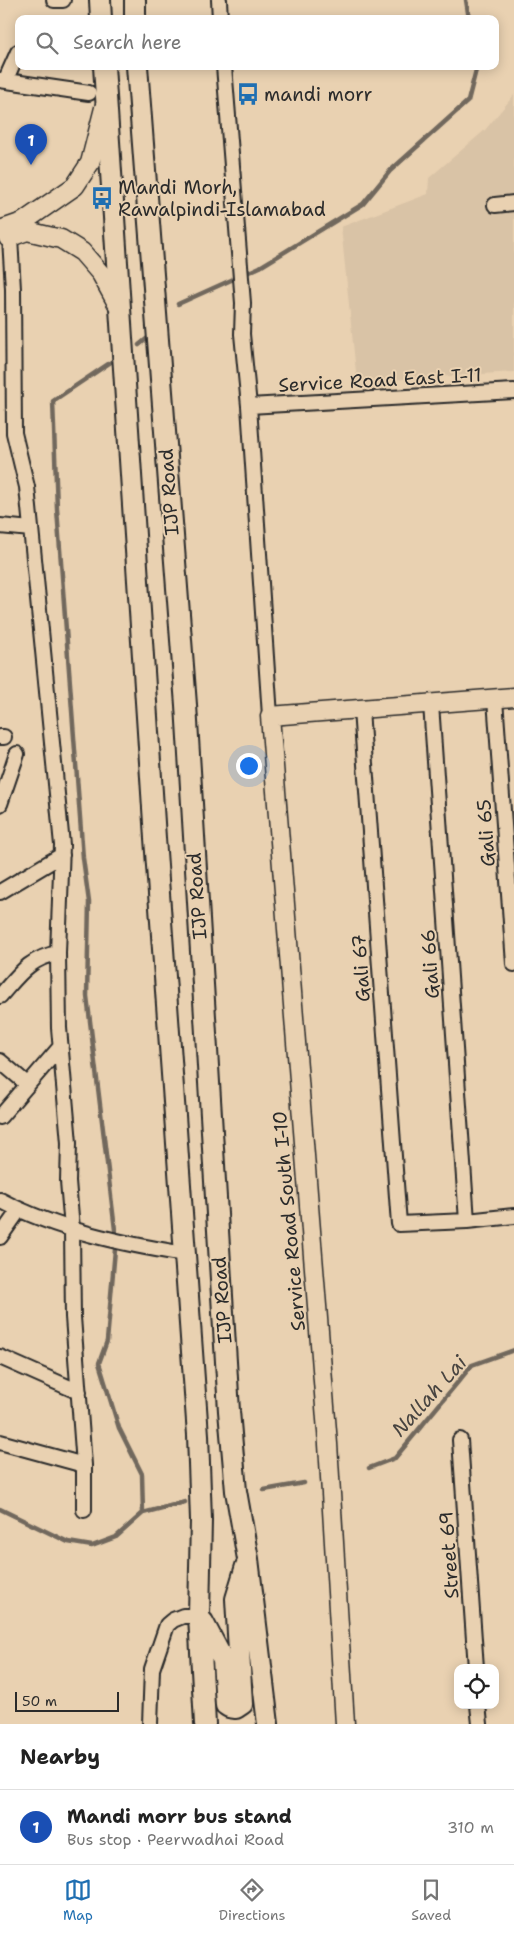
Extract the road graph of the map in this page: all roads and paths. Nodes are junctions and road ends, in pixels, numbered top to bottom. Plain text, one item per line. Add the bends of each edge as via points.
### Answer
1 (54, 0) edge
2 (63, 0) edge
3 (100, 0) edge
4 (135, 0) edge
5 (219, 0) edge
6 (101, 15) edge
7 (135, 15) edge
8 (220, 15) edge
9 (15, 57) edge
10 (103, 70) edge
11 (137, 70) edge
12 (224, 70) edge
13 (3, 79) edge
14 (98, 96) junction
15 (514, 204) edge
16 (495, 205) dead end
17 (3, 236) edge
18 (121, 309) junction
19 (7, 361) edge
20 (514, 391) edge
21 (249, 406) junction
22 (0, 526) edge
23 (31, 529) junction
24 (514, 698) edge
25 (495, 699) junction
26 (431, 704) junction
27 (361, 710) junction
28 (270, 716) junction
29 (17, 754) dead end
30 (0, 804) edge
31 (62, 855) junction
32 (0, 892) edge
33 (58, 953) junction
34 (514, 964) edge
35 (0, 996) edge
36 (61, 1046) junction
37 (0, 1061) edge
38 (27, 1084) junction
39 (0, 1117) edge
40 (0, 1200) edge
41 (19, 1210) junction
42 (514, 1216) edge
43 (467, 1221) junction
44 (72, 1229) junction
45 (0, 1237) edge
46 (186, 1254) junction
47 (0, 1357) edge
48 (79, 1392) junction
49 (460, 1440) dead end
50 (0, 1442) edge
51 (84, 1465) junction
52 (84, 1510) dead end
53 (248, 1559) junction
54 (200, 1616) junction
55 (476, 1664) edge
56 (478, 1709) edge
57 (150, 1724) edge
58 (205, 1724) edge
59 (268, 1724) edge
60 (345, 1724) edge
61 (480, 1724) edge

1 - 2 street
3 - 6 highway
4 - 7 highway
5 - 8 street
9 - 13 street
10 - 14 highway, IJP Road
11 - 53 highway, IJP Road via 186,705 229,1411
12 - 21 street
13 - 14 street
14 - 17 main road via 90,163 75,186
14 - 18 highway, IJP Road
15 - 16 street
17 - 18 main road via 27,232 62,239 82,252 101,274
17 - 19 street
18 - 46 highway, IJP Road
19 - 23 street via 14,433 27,487
20 - 21 street, Service Road East I-11
21 - 28 street
22 - 23 street
23 - 31 street
24 - 25 main road
25 - 26 main road
25 - 34 street, Gali 65
26 - 27 main road
26 - 43 street, Gali 66
27 - 28 main road
27 - 43 street, Gali 67 via 399,1224
28 - 60 main road, Service Road South I-10 via 328,1444
29 - 30 street
31 - 32 street
31 - 33 street
33 - 35 street via 28,965
33 - 36 street
36 - 38 street
36 - 44 street
37 - 38 street
38 - 39 street
40 - 41 street
41 - 44 street
41 - 45 street
42 - 43 street
44 - 46 street
44 - 48 street via 73,1316
46 - 54 highway, IJP Road via 198,1435
47 - 48 street
48 - 51 street
49 - 55 street, Street 69
50 - 51 street
51 - 52 street
53 - 54 highway via 236,1600 242,1704 236,1708 226,1705 223,1660
53 - 59 highway, IJP Road
54 - 57 street via 183,1616 167,1625 152,1669
54 - 58 highway, IJP Road
56 - 61 street

